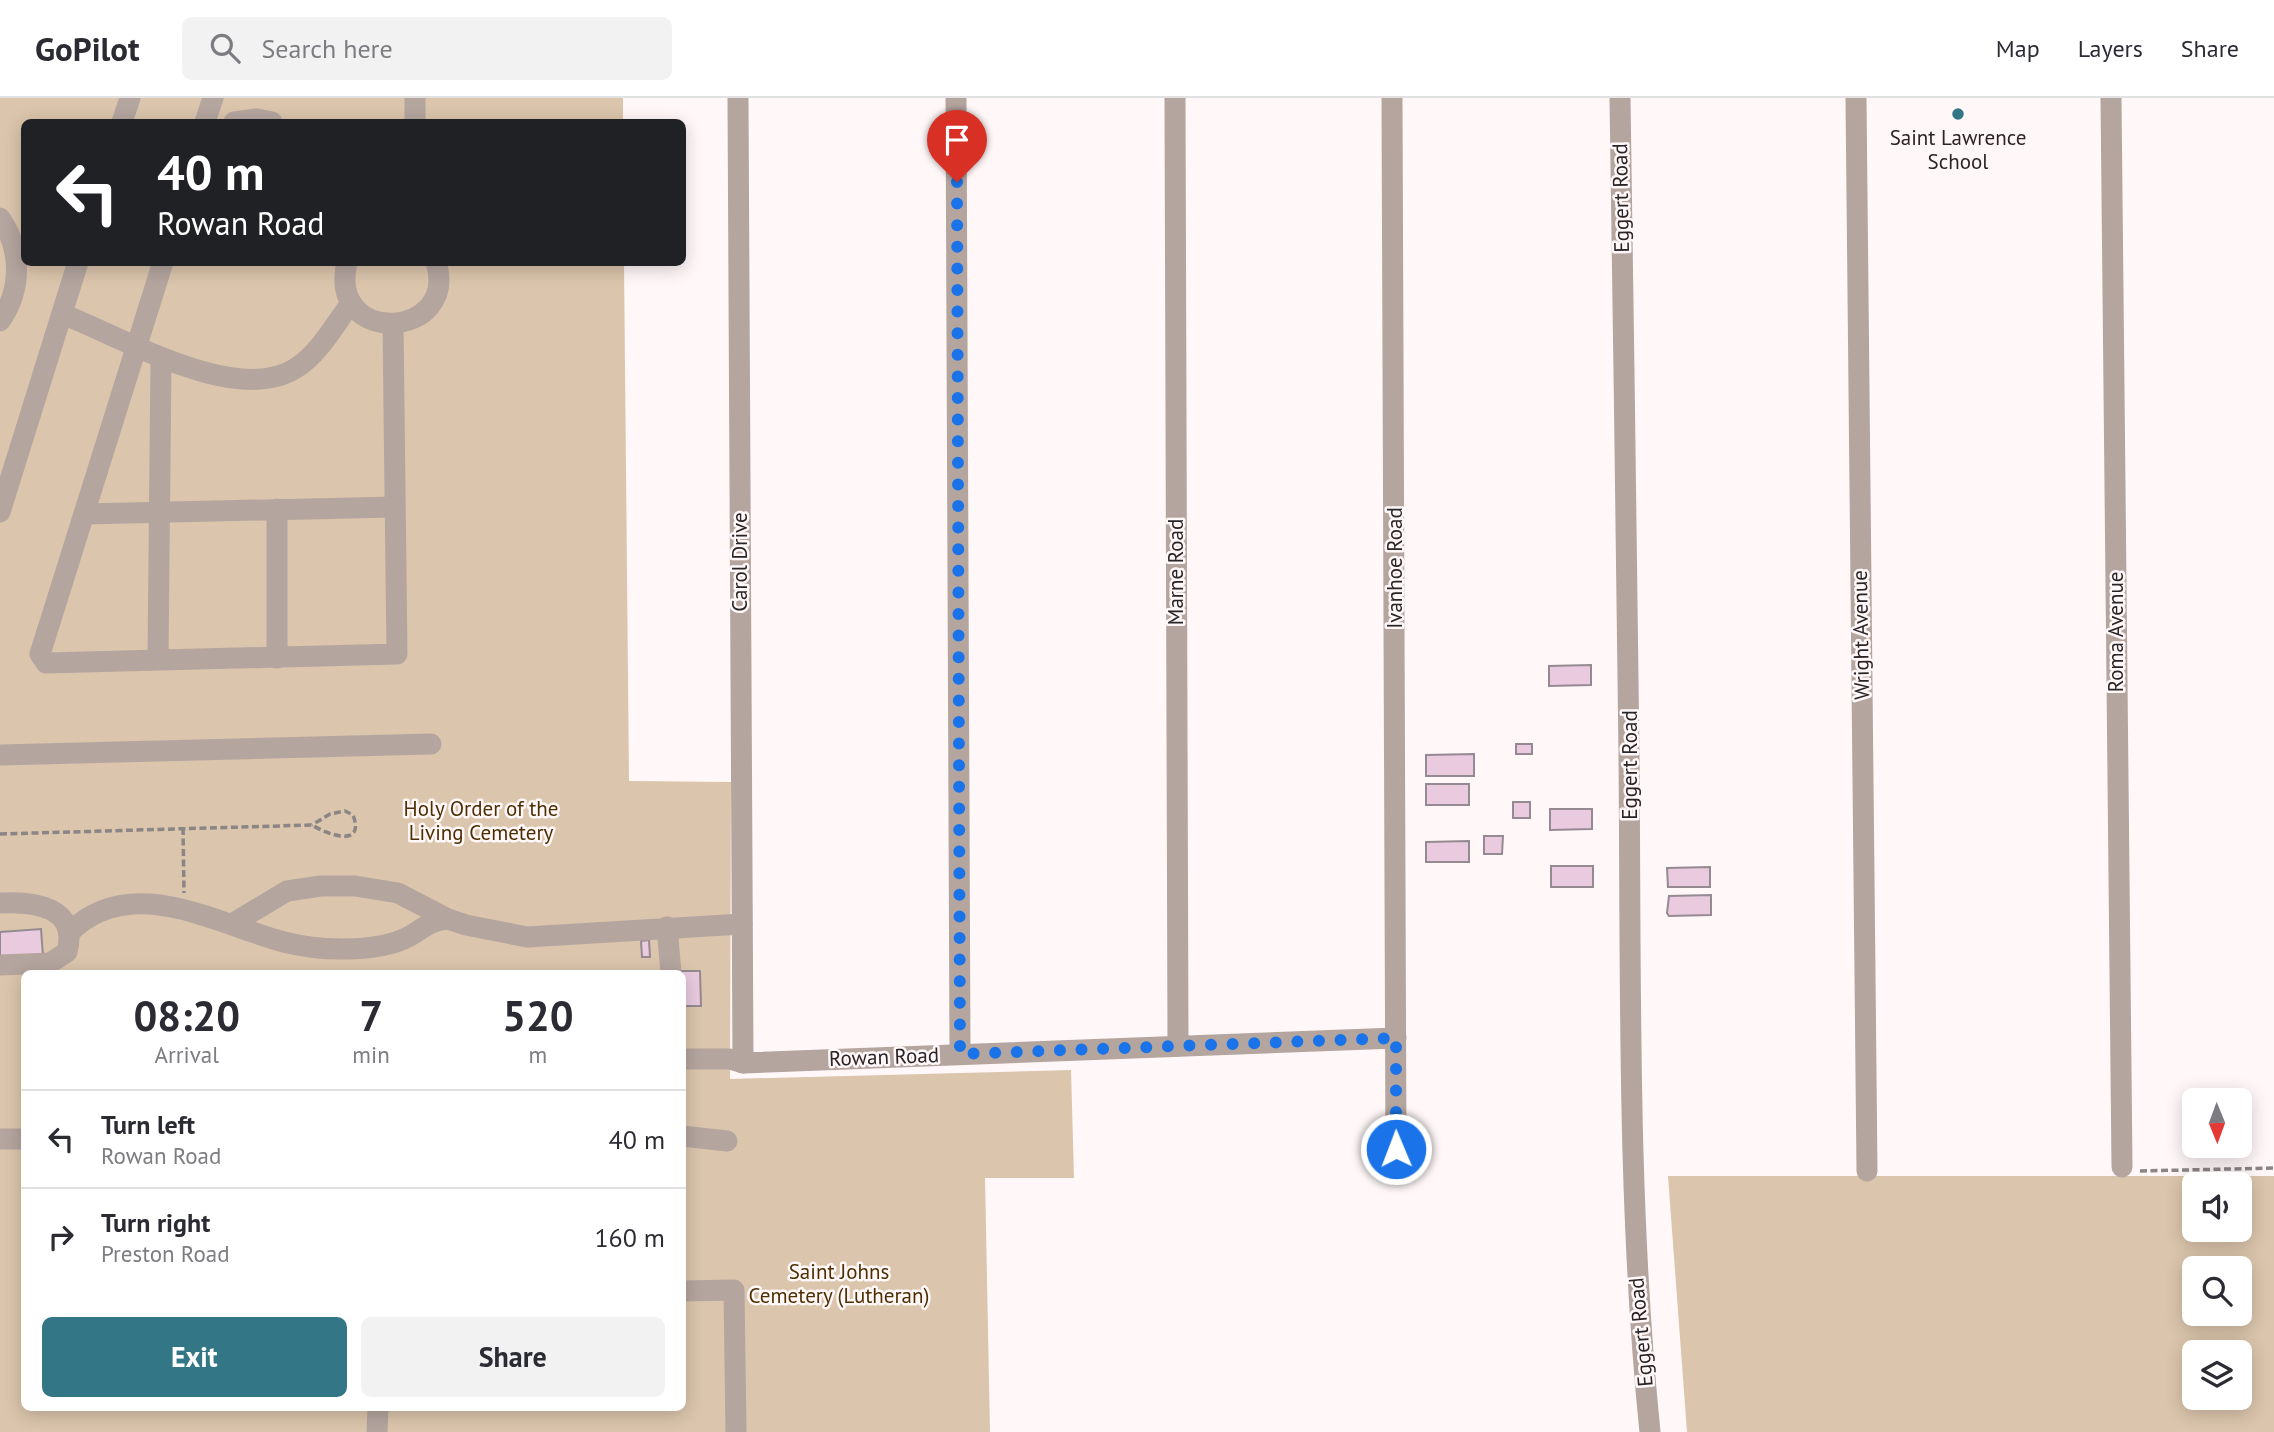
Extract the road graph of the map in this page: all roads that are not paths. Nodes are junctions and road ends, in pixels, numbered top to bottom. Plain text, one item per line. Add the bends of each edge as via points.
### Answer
1 (130, 98) edge
2 (213, 98) edge
3 (415, 98) edge
4 (738, 98) edge
5 (956, 98) edge
6 (1175, 98) edge
7 (1392, 98) edge
8 (1620, 98) edge
9 (1856, 98) edge
10 (2111, 98) edge
11 (123, 119) edge
12 (206, 119) edge
13 (415, 119) edge
14 (0, 218) edge
15 (77, 266) edge
16 (162, 266) edge
17 (347, 266) edge
18 (437, 266) edge
19 (352, 303) junction
20 (62, 314) junction
21 (0, 321) edge
22 (393, 325) junction
23 (135, 346) junction
24 (161, 359) junction
25 (394, 507) junction
26 (277, 509) junction
27 (0, 512) edge
28 (84, 514) junction
29 (159, 514) junction
30 (277, 658) junction
31 (159, 659) junction
32 (431, 744) dead end
33 (0, 755) edge
34 (0, 903) edge
35 (417, 903) junction
36 (258, 908) junction
37 (448, 919) junction
38 (232, 923) junction
39 (742, 924) junction
40 (667, 927) junction
41 (419, 928) junction
42 (69, 933) junction
43 (260, 934) junction
44 (0, 965) edge
45 (671, 970) edge
46 (1396, 1038) junction
47 (1178, 1046) junction
48 (960, 1054) junction
49 (686, 1059) edge
50 (743, 1063) junction
51 (686, 1136) edge
52 (0, 1139) edge
53 (21, 1139) edge
54 (727, 1141) dead end
55 (1396, 1149) dead end
56 (2122, 1167) road end
57 (1867, 1171) dead end
58 (686, 1291) edge
59 (378, 1411) edge
60 (377, 1432) edge
61 (736, 1432) edge
62 (1650, 1432) edge

1 - 11 street
2 - 12 street
3 - 13 street
4 - 39 street, Carol Drive
5 - 48 street
6 - 47 street, Marne Road
7 - 46 street, Ivanhoe Road
8 - 62 street, Eggert Road via 1632,1142 1635,1266
9 - 57 street, Wright Avenue
10 - 56 street, Roma Avenue
14 - 21 street via 14,247 17,269 15,290
15 - 20 street
16 - 23 street
17 - 19 street via 345,282
18 - 22 street via 437,292 428,309 412,321
19 - 22 street via 369,319
19 - 24 street via 298,368 279,377 237,379
20 - 23 street
20 - 27 street
22 - 25 street
23 - 24 street
23 - 28 street
24 - 29 street
25 - 26 street
25 - 30 street via 397,654
26 - 29 street
26 - 30 street
28 - 29 street
28 - 31 street via 40,657 46,663
29 - 31 street
30 - 31 street
32 - 33 street
34 - 42 street via 47,908 56,912
35 - 36 street via 388,890 338,886 287,891
35 - 37 street
35 - 41 street
36 - 38 street
36 - 43 street
37 - 40 street via 536,937
37 - 41 street
38 - 42 street via 181,907 143,904 108,909 84,919
38 - 43 street
39 - 40 street
39 - 50 street, Carol Drive
40 - 45 street
41 - 43 street via 388,945 344,949 307,947
42 - 44 street via 67,952 56,961
46 - 47 street, Rowan Road
46 - 55 street, Ivanhoe Road
47 - 48 street, Rowan Road
48 - 50 street, Rowan Road
49 - 50 street, Rowan Road
51 - 54 street
52 - 53 street
58 - 61 street via 734,1290
59 - 60 street

